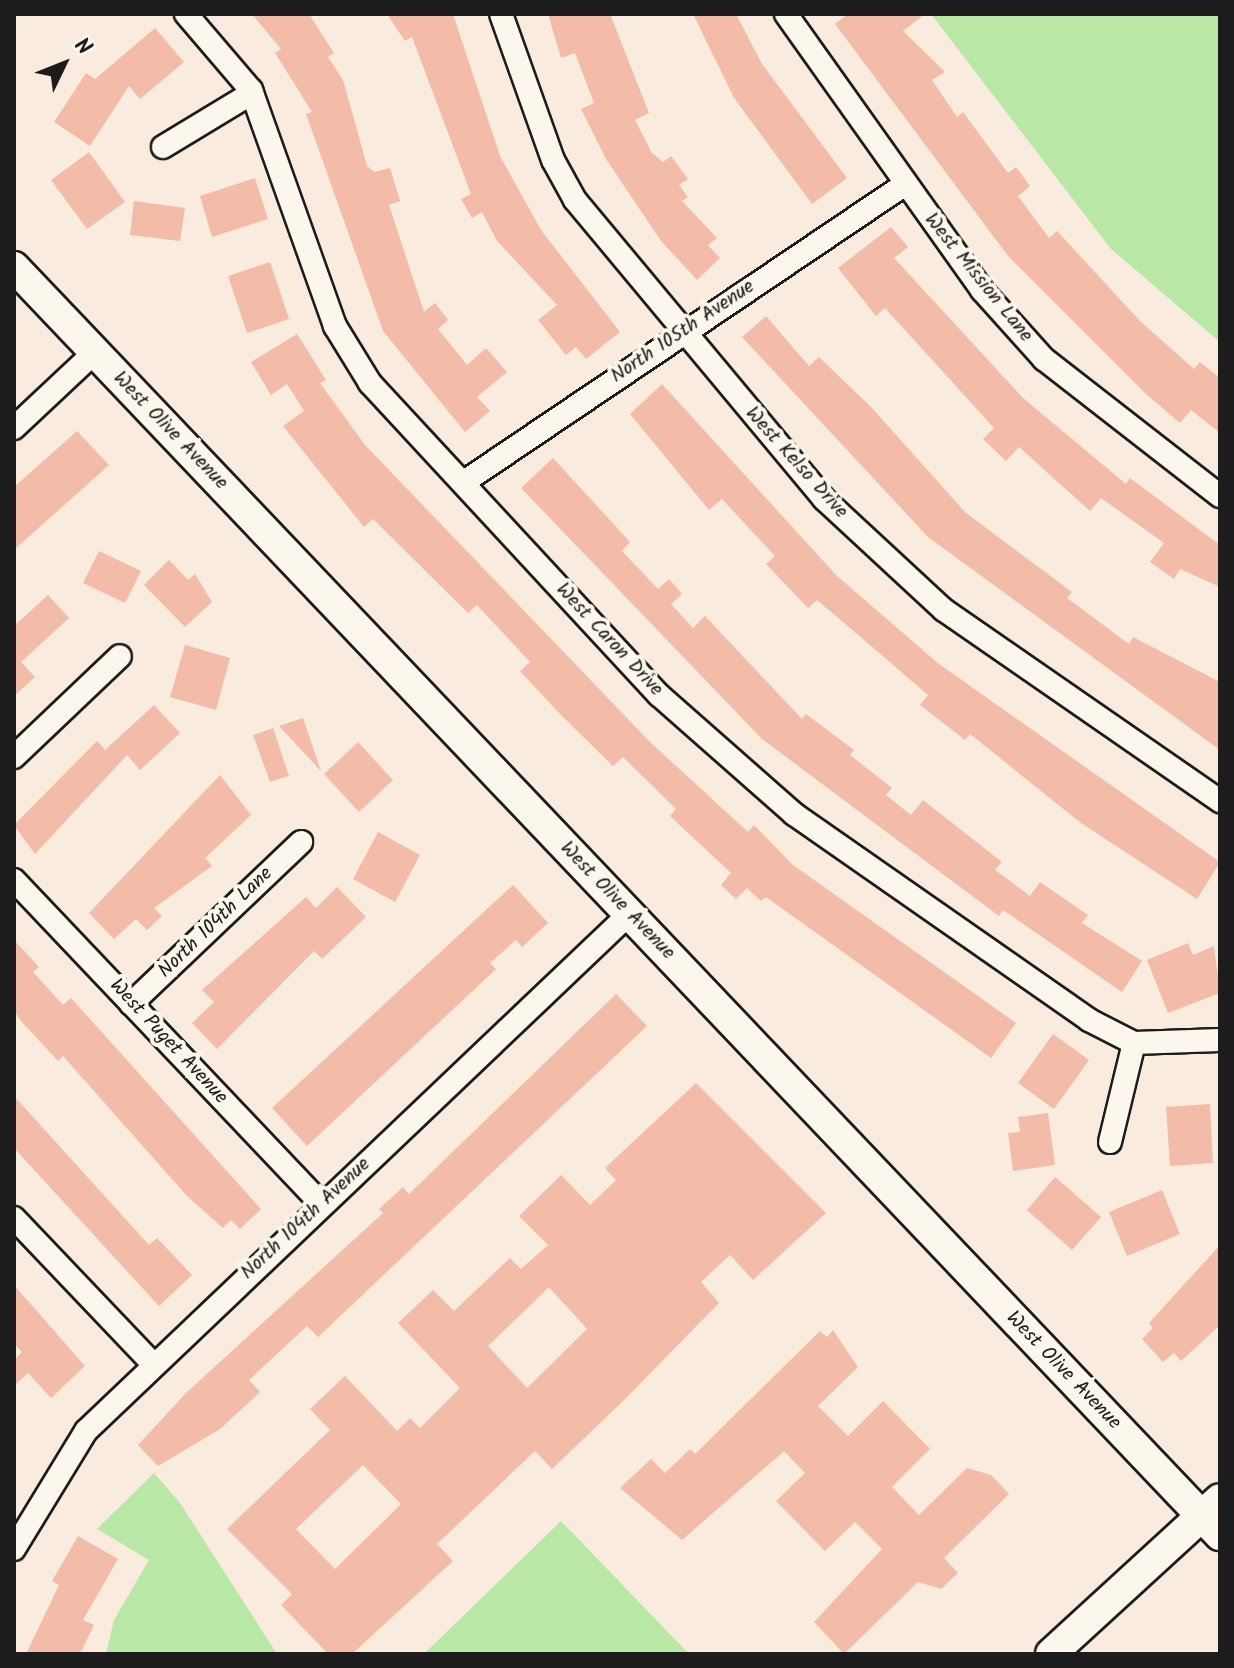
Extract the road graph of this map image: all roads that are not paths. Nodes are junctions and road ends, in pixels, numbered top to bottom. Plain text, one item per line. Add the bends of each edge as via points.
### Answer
1 (186, 14) edge
2 (501, 14) edge
3 (786, 14) edge
4 (252, 93) junction
5 (163, 147) dead end
6 (904, 185) junction
7 (14, 267) edge
8 (682, 332) junction
9 (95, 352) junction
10 (14, 428) edge
11 (464, 482) junction
12 (1220, 496) edge
13 (120, 656) dead end
14 (14, 757) edge
15 (1220, 801) edge
16 (301, 842) dead end
17 (14, 880) edge
18 (629, 914) junction
19 (131, 1004) junction
20 (1220, 1040) edge
21 (1134, 1043) junction
22 (1110, 1142) dead end
23 (322, 1205) junction
24 (14, 1218) edge
25 (153, 1364) junction
26 (1214, 1517) edge
27 (15, 1545) edge
28 (1051, 1654) edge

1 - 4 street, West Caron Drive
2 - 8 street, West Kelso Drive via 553,160 575,200
3 - 6 street, West Mission Lane
4 - 5 street
4 - 11 street, West Caron Drive via 335,326 370,383
6 - 8 street, North 105th Avenue
6 - 12 street, West Mission Lane via 1044,359
7 - 9 main road, West Olive Avenue
8 - 11 street, North 105th Avenue
8 - 15 street, West Kelso Drive via 824,499 944,610
9 - 10 street
9 - 18 main road, West Olive Avenue
11 - 21 street, West Caron Drive via 659,695 794,814 1089,1020
13 - 14 street
16 - 19 street, North 104th Lane
17 - 19 street, West Puget Avenue
18 - 23 street, North 104th Avenue
18 - 26 main road, West Olive Avenue
19 - 23 street, West Puget Avenue
20 - 21 street, West Caron Drive
21 - 22 street
23 - 25 street, North 104th Avenue
24 - 25 street
25 - 27 street, North 104th Avenue via 86,1431
26 - 28 main road

